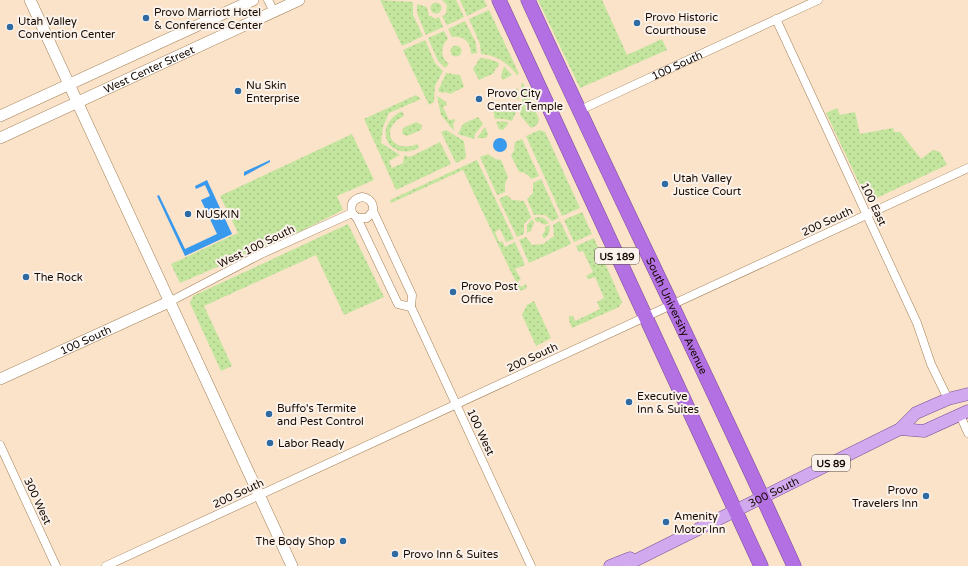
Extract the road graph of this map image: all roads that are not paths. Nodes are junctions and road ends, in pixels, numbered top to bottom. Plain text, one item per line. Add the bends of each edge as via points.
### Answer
1 (30, 0) edge
2 (253, 0) edge
3 (268, 0) edge
4 (299, 0) edge
5 (499, 0) edge
6 (528, 0) edge
7 (818, 0) edge
8 (274, 12) junction
9 (776, 19) junction
10 (69, 84) junction
11 (77, 103) junction
12 (578, 111) junction
13 (0, 116) edge
14 (0, 138) edge
15 (968, 168) edge
16 (373, 211) junction
17 (867, 215) junction
18 (355, 216) junction
19 (171, 301) junction
20 (673, 304) junction
21 (411, 307) junction
22 (645, 317) junction
23 (0, 379) edge
24 (968, 394) edge
25 (948, 399) junction
26 (456, 405) junction
27 (964, 413) edge
28 (900, 429) junction
29 (968, 433) edge
30 (0, 445) edge
31 (260, 495) junction
32 (763, 498) junction
33 (734, 512) junction
34 (668, 543) junction
35 (56, 566) edge
36 (106, 566) edge
37 (292, 566) edge
38 (531, 566) edge
39 (610, 566) edge
40 (624, 566) edge
41 (761, 566) edge
42 (794, 566) edge

1 - 10 main road
2 - 10 main road, West Center Street
3 - 8 street
4 - 8 main road, West Center Street
5 - 22 highway, US 189
6 - 12 highway, South University Avenue / US 189
7 - 9 street, 100 South
8 - 11 main road, West Center Street
9 - 12 street, 100 South
9 - 17 street, 100 East
10 - 11 main road
10 - 13 main road, West Center Street
11 - 14 main road, West Center Street
11 - 19 main road
12 - 20 highway, South University Avenue / US 189
15 - 17 street, 200 South
16 - 18 street via 367,218
16 - 18 street via 370,200 362,197 351,204
16 - 21 street, 100 West via 412,295
17 - 20 street, 200 South
17 - 25 street, 100 East via 917,323 931,364
18 - 19 street, West 100 South via 262,254
18 - 21 street via 398,304
19 - 23 main road, 100 South
19 - 31 main road
20 - 22 street, 200 South
20 - 32 highway, South University Avenue / US 189
21 - 26 street, 100 West
22 - 26 street, 200 South
22 - 33 highway, US 189
24 - 25 main road, 300 South / US 89
25 - 28 main road, 300 South / US 89 via 916,413
26 - 31 street, 200 South
26 - 38 street, 100 West
27 - 28 main road via 924,431
27 - 29 street
28 - 32 main road, 300 South / US 89
30 - 35 street, 300 West
31 - 36 street, 200 South
31 - 37 main road
32 - 33 main road, 300 South / US 89
32 - 42 highway, South University Avenue / US 189
33 - 34 main road, 300 South / US 89
33 - 41 highway, US 189
34 - 39 main road, 300 South / US 89
34 - 40 main road, 300 South / US 89

